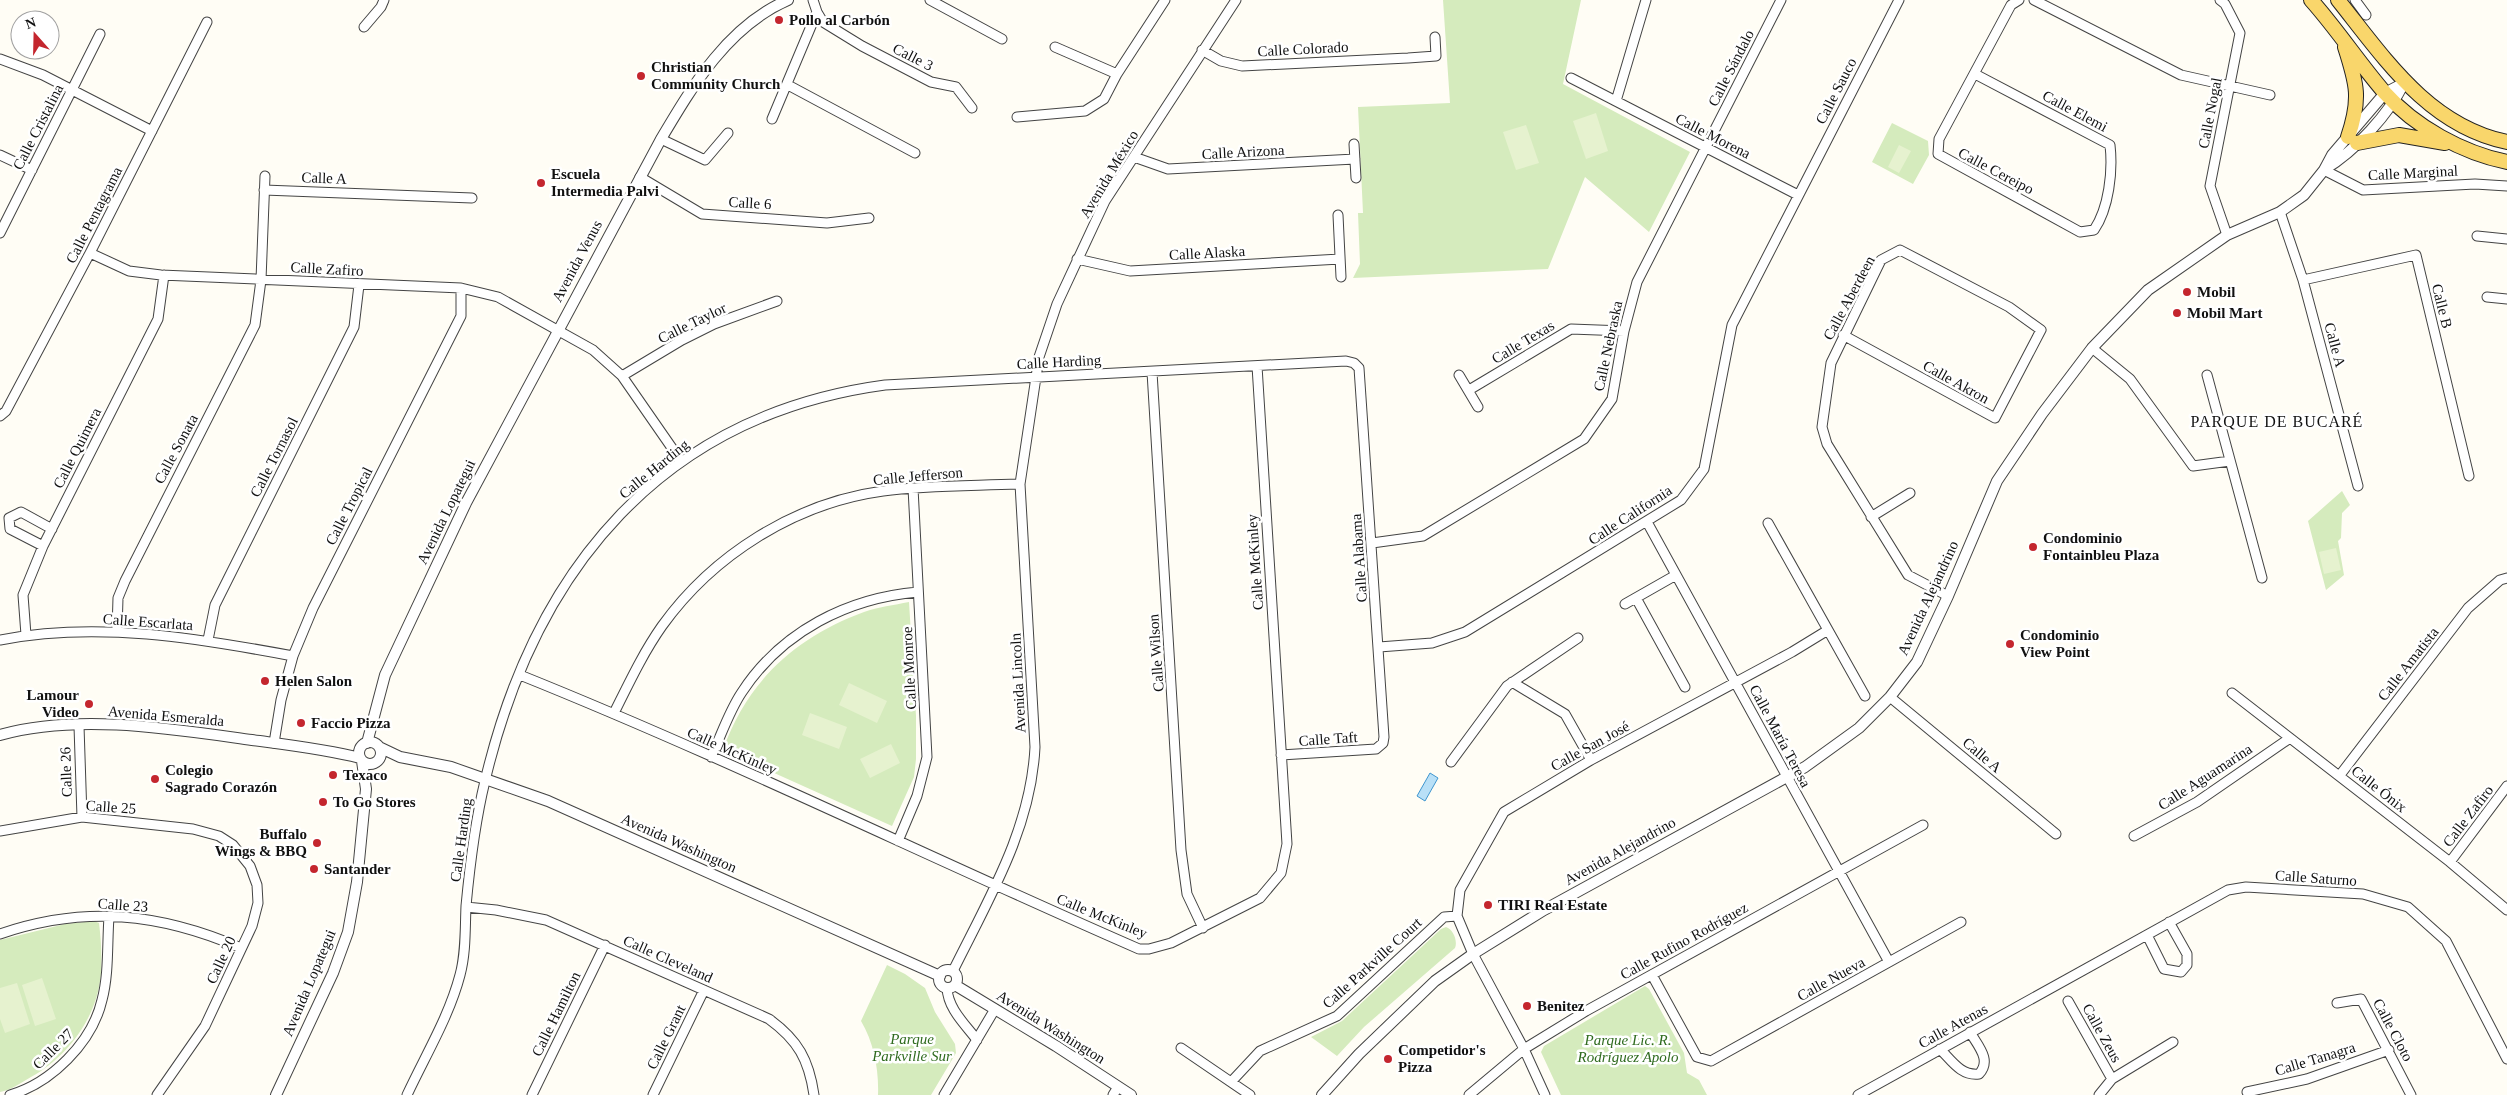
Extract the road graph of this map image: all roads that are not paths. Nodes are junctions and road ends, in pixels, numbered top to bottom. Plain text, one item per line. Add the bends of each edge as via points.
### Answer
1 (384, 0) edge
2 (788, 0) edge
3 (813, 0) edge
4 (930, 0) edge
5 (1165, 0) edge
6 (1236, 0) edge
7 (1646, 0) edge
8 (1781, 0) edge
9 (1899, 0) edge
10 (2019, 0) edge
11 (2034, 0) edge
12 (2220, 0) edge
13 (2311, 0) edge
14 (2338, 0) edge
15 (2356, 0) edge
16 (816, 12) junction
17 (2366, 16) dead end
18 (207, 22) dead end
19 (364, 26) dead end
20 (100, 34) dead end
21 (1435, 37) dead end
22 (2341, 37) junction
23 (1002, 39) dead end
24 (1055, 47) dead end
25 (1202, 50) junction
26 (0, 59) edge
27 (1117, 74) junction
28 (1975, 74) junction
29 (1571, 78) dead end
30 (2404, 83) junction
31 (788, 84) junction
32 (2230, 87) junction
33 (72, 91) junction
34 (2270, 94) dead end
35 (2390, 98) junction
36 (1616, 101) junction
37 (972, 108) dead end
38 (1017, 117) dead end
39 (772, 119) dead end
40 (152, 131) junction
41 (728, 133) dead end
42 (661, 139) junction
43 (2352, 140) junction
44 (2507, 142) edge
45 (1354, 144) dead end
46 (2454, 146) junction
47 (1706, 148) junction
48 (915, 153) dead end
49 (0, 155) edge
50 (1134, 157) junction
51 (1355, 159) junction
52 (2507, 162) edge
53 (32, 170) junction
54 (2324, 170) junction
55 (265, 176) dead end
56 (640, 177) junction
57 (1356, 178) dead end
58 (2507, 186) edge
59 (264, 190) junction
60 (1798, 195) junction
61 (472, 198) dead end
62 (2280, 212) junction
63 (1338, 215) dead end
64 (869, 218) dead end
65 (2094, 230) joint
66 (0, 233) edge
67 (2226, 235) junction
68 (2477, 236) dead end
69 (2507, 239) edge
70 (90, 253) junction
71 (1077, 259) junction
72 (1340, 259) junction
73 (164, 275) junction
74 (1341, 277) dead end
75 (261, 280) junction
76 (2303, 280) junction
77 (359, 285) junction
78 (461, 288) junction
79 (2487, 297) dead end
80 (2507, 299) edge
81 (777, 300) dead end
82 (558, 329) junction
83 (2042, 330) joint
84 (1624, 332) junction
85 (1843, 335) junction
86 (2092, 348) junction
87 (1354, 363) joint
88 (1257, 366) junction
89 (1152, 372) junction
90 (1459, 375) dead end
91 (2207, 375) dead end
92 (622, 376) junction
93 (1035, 377) junction
94 (1469, 390) junction
95 (1478, 407) dead end
96 (0, 416) edge
97 (682, 461) junction
98 (2230, 461) junction
99 (2469, 476) dead end
100 (1020, 484) junction
101 (2358, 486) dead end
102 (913, 488) junction
103 (1910, 493) dead end
104 (1871, 517) junction
105 (1647, 522) junction
106 (1768, 523) dead end
107 (52, 529) junction
108 (1372, 542) junction
109 (43, 546) junction
110 (1676, 575) junction
111 (2262, 578) dead end
112 (2507, 578) edge
113 (918, 592) junction
114 (1948, 596) junction
115 (1636, 598) junction
116 (1625, 604) dead end
117 (1828, 630) junction
118 (117, 631) junction
119 (26, 635) junction
120 (1578, 638) dead end
121 (0, 640) edge
122 (208, 640) junction
123 (1379, 647) junction
124 (293, 656) junction
125 (520, 675) junction
126 (1512, 682) junction
127 (1735, 682) junction
128 (1685, 687) dead end
129 (2232, 693) dead end
130 (1865, 696) dead end
131 (1890, 697) junction
132 (614, 713) junction
133 (78, 726) junction
134 (0, 735) edge
135 (2290, 738) junction
136 (274, 743) junction
137 (368, 750) junction
138 (1376, 750) joint
139 (1281, 756) junction
140 (400, 757) junction
141 (711, 757) junction
142 (1591, 760) junction
143 (377, 762) junction
144 (1451, 762) dead end
145 (2340, 775) junction
146 (1786, 777) junction
147 (485, 778) junction
148 (2507, 786) edge
149 (366, 789) junction
150 (82, 817) junction
151 (1923, 825) dead end
152 (0, 831) edge
153 (2056, 834) dead end
154 (219, 836) joint
155 (2134, 836) dead end
156 (898, 841) junction
157 (2450, 862) junction
158 (1838, 870) junction
159 (995, 886) junction
160 (466, 907) junction
161 (2507, 910) edge
162 (109, 916) junction
163 (1457, 916) junction
164 (1961, 922) dead end
165 (2169, 922) junction
166 (1202, 928) junction
167 (0, 934) edge
168 (2147, 935) junction
169 (605, 945) junction
170 (241, 948) junction
171 (1473, 954) junction
172 (1889, 962) junction
173 (953, 971) junction
174 (1652, 975) junction
175 (940, 976) junction
176 (2060, 985) joint
177 (951, 986) junction
178 (704, 990) junction
179 (2068, 1000) dead end
180 (2337, 1003) dead end
181 (995, 1009) junction
182 (1970, 1032) junction
183 (977, 1040) junction
184 (2173, 1042) dead end
185 (1180, 1048) dead end
186 (1524, 1049) junction
187 (1940, 1049) junction
188 (2389, 1050) junction
189 (2507, 1059) edge
190 (2112, 1079) junction
191 (1231, 1082) junction
192 (1115, 1091) edge
193 (2248, 1092) dead end
194 (10, 1095) edge
195 (157, 1095) edge
196 (276, 1095) edge
197 (407, 1095) edge
198 (532, 1095) edge
199 (653, 1095) edge
200 (814, 1095) edge
201 (944, 1095) edge
202 (1131, 1095) edge
203 (1250, 1095) edge
204 (1322, 1095) edge
205 (1469, 1095) edge
206 (1545, 1095) edge
207 (1858, 1095) edge
208 (2099, 1095) edge
209 (2412, 1095) edge

1 - 19 street via 382,7
2 - 42 street, Avenida Venus via 753,21 723,48 690,90
3 - 16 street
4 - 23 street
5 - 27 street
6 - 25 street, Avenida México
7 - 36 street
8 - 47 street, Calle Sándalo
9 - 60 street, Calle Sauco
10 - 28 street, Calle Cereipo via 2010,6
11 - 32 street via 2181,75
12 - 32 street, Calle Nogal via 2240,33
13 - 22 main road
14 - 30 main road
15 - 17 street
16 - 31 street
16 - 37 street, Calle 3 via 823,22 862,46 931,82 956,87
18 - 40 street, Calle Pentagrama
20 - 33 street, Calle Cristalina
21 - 25 street, Calle Colorado via 1436,56 1408,58 1242,66 1221,61
22 - 35 main road
22 - 43 main road via 2358,91
24 - 27 street
25 - 50 street, Avenida México
26 - 33 street via 43,74
27 - 38 street via 1104,100 1085,111
28 - 65 street, Calle Elemi via 2110,145 2112,166 2101,220
28 - 65 street, Calle Cereipo via 1939,139 1938,154 2080,232
29 - 36 street, Calle Morena
30 - 35 street, Avenida Alejandrino
30 - 44 main road via 2454,123 2480,135
31 - 39 street
31 - 48 street
32 - 34 street
32 - 67 street, Calle Nogal via 2210,186
33 - 40 street
33 - 53 street, Calle Cristalina
35 - 43 street, Avenida Alejandrino
35 - 46 main road
36 - 47 street, Calle Morena
40 - 70 street, Calle Pentagrama
41 - 42 street via 705,160
42 - 56 street, Avenida Venus
43 - 46 main road via 2399,135
43 - 54 street, Avenida Alejandrino via 2340,160
45 - 51 street
46 - 52 main road
47 - 60 street, Calle Morena
47 - 84 street, Calle Nebraska via 1637,282
49 - 53 street
50 - 51 street, Calle Arizona via 1168,169
50 - 71 street, Avenida México via 1105,201
51 - 57 street
53 - 66 street, Calle Cristalina
54 - 58 street, Calle Marginal via 2363,190 2476,184
54 - 62 street, Avenida Alejandrino via 2304,195
55 - 59 street
56 - 64 street, Calle 6 via 702,214 827,223
56 - 82 street, Avenida Venus
59 - 61 street, Calle A
59 - 75 street
60 - 105 street, Calle California via 1732,325 1704,469 1681,500
62 - 67 street, Avenida Alejandrino
62 - 76 street, Calle A
63 - 72 street
67 - 86 street, Avenida Alejandrino via 2148,290
68 - 69 street
70 - 73 street, Calle Zafiro via 129,271
70 - 96 street, Calle Pentagrama via 6,411
71 - 72 street, Calle Alaska via 1130,271
71 - 93 street, Avenida México via 1045,337
72 - 74 street
73 - 75 street, Calle Zafiro
73 - 107 street, Calle Quimera via 158,319
75 - 77 street, Calle Zafiro
75 - 118 street, Calle Sonata via 256,325 125,581 118,598
76 - 99 street, Calle B via 2416,255
76 - 101 street, Calle A
77 - 78 street, Calle Zafiro
77 - 122 street, Calle Tornasol via 354,327 215,605
78 - 82 street, Calle Zafiro via 498,297
78 - 124 street, Calle Tropical via 461,316 313,608
79 - 80 street
81 - 92 street, Calle Taylor via 714,324
82 - 92 street, Calle Zafiro via 593,350
82 - 137 street, Avenida Lopategui via 466,503 402,637 385,675
83 - 85 street, Calle Aberdeen via 2009,307 1900,250 1881,260
83 - 85 street, Calle Akron via 1995,418
84 - 94 street, Calle Texas via 1571,328
84 - 108 street, Calle Nebraska via 1612,399 1584,439 1423,536
85 - 104 street, Calle Aberdeen via 1830,362 1822,427 1827,444
86 - 98 street via 2130,378 2193,466
86 - 114 street, Avenida Alejandrino via 1997,481
87 - 88 street, Calle Harding
87 - 108 street, Calle Alabama via 1359,368
88 - 89 street, Calle Harding
88 - 139 street, Calle McKinley
89 - 93 street, Calle Harding
89 - 166 street, Calle Wilson via 1182,850 1187,894
90 - 94 street
91 - 98 street
92 - 97 street, Calle Zafiro
93 - 97 street, Calle Harding via 885,385 831,394 775,412 730,432
93 - 100 street, Avenida Lincoln
94 - 95 street
97 - 125 street, Calle Harding via 643,492 599,536 558,596
98 - 111 street
100 - 102 street, Calle Jefferson
100 - 159 street, Avenida Lincoln via 1035,746 1034,778 1022,825
102 - 113 street, Calle Monroe
102 - 132 street, Calle Jefferson via 856,497 802,513 735,552 698,583 663,625
103 - 104 street
104 - 114 street, Calle Aberdeen via 1908,575
105 - 110 street, Calle María Teresa
105 - 123 street, Calle California via 1465,632 1432,643
106 - 117 street
107 - 109 street, Calle Quimera
107 - 109 street via 21,512 9,518 10,529
108 - 123 street, Calle Alabama
109 - 119 street, Calle Quimera via 23,595
110 - 115 street
110 - 127 street, Calle María Teresa
112 - 145 street, Calle Amatista via 2500,580 2468,608
113 - 141 street via 883,597 836,611 792,638 756,673 741,693
113 - 156 street, Calle Monroe via 927,757 917,796
114 - 131 street, Avenida Alejandrino via 1917,662
115 - 116 street
115 - 128 street
117 - 127 street, Calle San José
117 - 130 street
118 - 119 street, Calle Escarlata
118 - 122 street, Calle Escarlata
119 - 121 street, Calle Escarlata
120 - 126 street
122 - 124 street, Calle Escarlata
123 - 138 street, Calle Alabama via 1384,737
124 - 136 street, Calle Tropical
125 - 132 street, Calle McKinley
125 - 147 street, Calle Harding
126 - 142 street via 1565,714
126 - 144 street
127 - 142 street, Calle San José
127 - 146 street, Calle María Teresa
129 - 135 street, Calle Ónix
131 - 146 street, Avenida Alejandrino via 1840,743
131 - 153 street, Calle A
132 - 141 street, Calle McKinley
133 - 134 street, Avenida Esmeralda
133 - 136 street, Avenida Esmeralda via 144,727
133 - 150 street, Calle 26
135 - 145 street, Calle Ónix
135 - 155 street, Calle Aguamarina via 2197,802
136 - 137 street, Avenida Esmeralda via 329,750
137 - 140 street, Avenida Washington
137 - 143 street, Avenida Washington via 369,764
137 - 143 street, Avenida Lopategui via 381,754
137 - 149 street, Avenida Lopategui
138 - 139 street, Calle Taft
139 - 166 street, Calle McKinley via 1287,844 1281,873 1260,898
140 - 143 street, Avenida Washington
140 - 147 street, Avenida Washington via 451,767
141 - 156 street, Calle McKinley
142 - 163 street, Calle San José via 1504,812 1460,890
143 - 149 street, Avenida Lopategui
145 - 157 street, Calle Ónix
146 - 158 street, Calle María Teresa
146 - 171 street, Avenida Alejandrino via 1544,910
147 - 160 street, Calle Harding via 473,836
147 - 175 street, Avenida Washington via 548,801
148 - 157 street, Calle Zafiro
149 - 196 street, Avenida Lopategui via 357,882 348,932 333,973
150 - 152 street, Calle 25
150 - 154 street, Calle 25 via 193,829
151 - 158 street, Calle Rufino Rodríguez
154 - 170 street, Calle 20 via 242,854 257,885 256,914
156 - 159 street, Calle McKinley
157 - 161 street, Calle Ónix
158 - 172 street, Calle María Teresa
158 - 174 street, Calle Rufino Rodríguez
159 - 166 street, Calle McKinley via 1140,948 1171,943
159 - 173 street, Avenida Lincoln
160 - 169 street, Calle Cleveland via 546,920
160 - 197 street, Calle Harding via 460,976
162 - 167 street, Calle 23 via 52,918
162 - 170 street, Calle 23 via 168,923
162 - 194 street, Calle 27 via 102,1002 86,1037 43,1080
163 - 171 street, Calle San José
163 - 191 street, Calle Parkville Court via 1444,917 1338,1016 1260,1051
164 - 172 street, Calle Nueva
165 - 168 street, Calle Saturno
165 - 168 street via 2187,954 2187,965 2181,972 2164,969
165 - 189 street, Calle Saturno via 2228,890 2246,887 2363,894 2408,907 2446,941
168 - 176 street, Calle Saturno
169 - 178 street, Calle Cleveland
169 - 198 street, Calle Hamilton
170 - 195 street, Calle 20 via 205,1026
171 - 186 street, Calle San José
171 - 204 street, Avenida Alejandrino via 1435,981 1359,1054
172 - 174 street, Calle Nueva via 1715,1060 1706,1061 1697,1057
173 - 175 street via 944,971
173 - 177 street via 957,976
174 - 186 street, Calle Rufino Rodríguez
175 - 177 street, Avenida Washington via 942,985
176 - 182 street, Calle Atenas
177 - 181 street, Avenida Washington
177 - 183 street via 949,1002
178 - 199 street, Calle Grant
178 - 200 street, Calle Cleveland via 769,1020 788,1035 810,1071
179 - 190 street, Calle Zeus
180 - 188 street, Calle Cloto via 2361,999
181 - 183 street
181 - 192 street, Avenida Washington
182 - 187 street, Calle Atenas
182 - 187 street via 1986,1060 1985,1068 1979,1074 1963,1072
183 - 201 street
184 - 190 street
185 - 191 street
186 - 205 street, Calle Rufino Rodríguez
186 - 206 street, Calle San José
187 - 207 street, Calle Atenas
188 - 193 street, Calle Tanagra via 2307,1078
188 - 209 street, Calle Cloto
190 - 208 street
191 - 203 street
192 - 202 street, Avenida Washington

